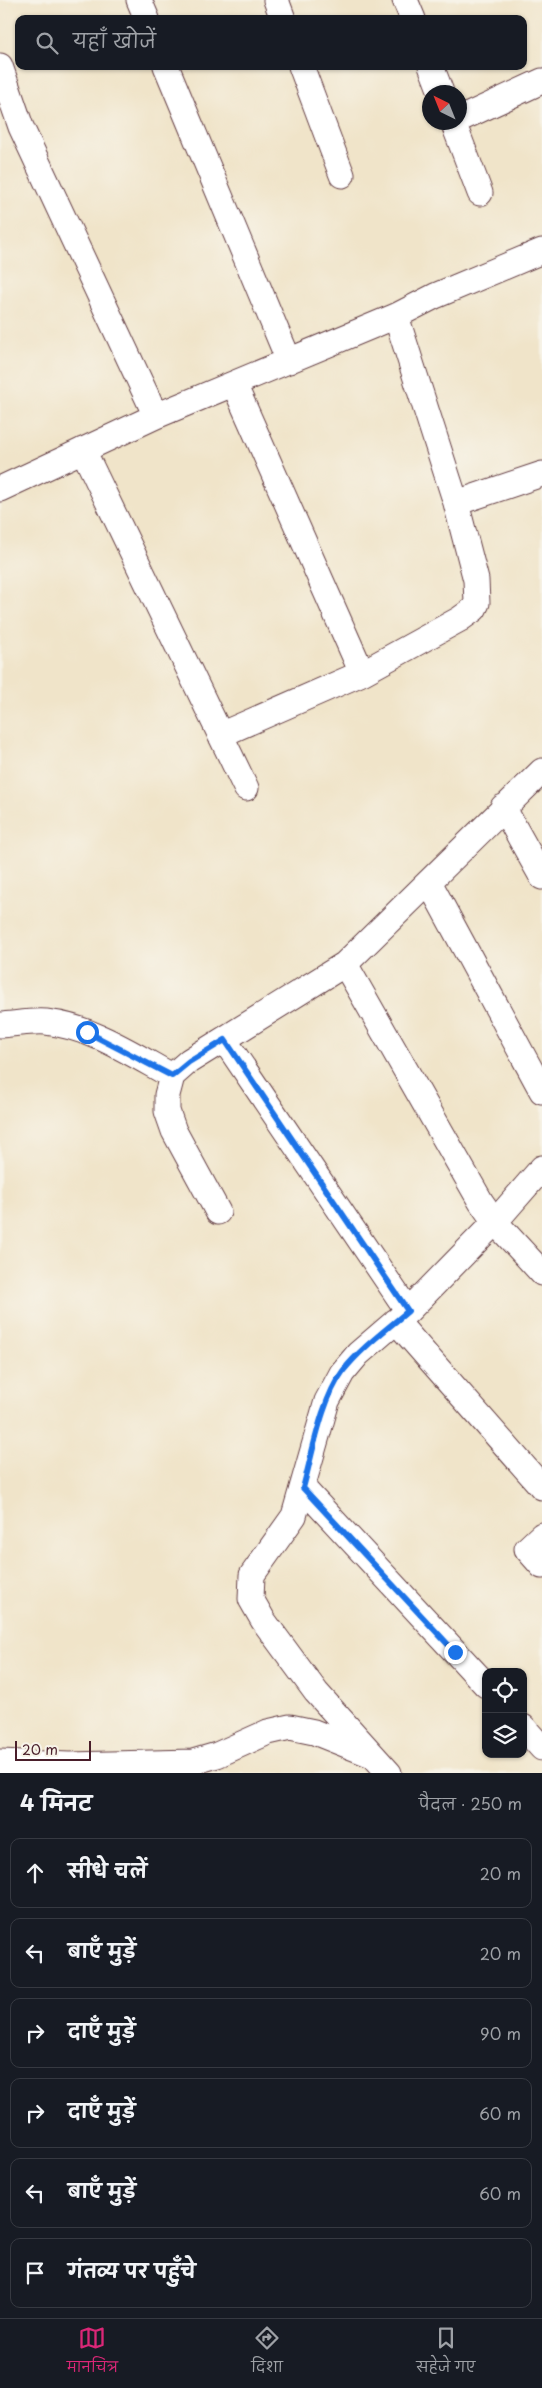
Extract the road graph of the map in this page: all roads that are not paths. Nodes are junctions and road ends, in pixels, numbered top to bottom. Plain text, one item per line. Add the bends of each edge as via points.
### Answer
1 (139, 0) edge
2 (276, 0) edge
3 (406, 0) edge
4 (145, 15) edge
5 (282, 15) edge
6 (412, 15) edge
7 (0, 66) edge
8 (168, 70) edge
9 (302, 70) edge
10 (433, 70) edge
11 (542, 81) edge
12 (439, 85) edge
13 (467, 116) edge
14 (456, 130) edge
15 (342, 176) dead end
16 (480, 194) dead end
17 (542, 251) edge
18 (396, 316) junction
19 (289, 361) junction
20 (234, 384) junction
21 (156, 416) junction
22 (83, 450) junction
23 (542, 474) edge
24 (0, 489) edge
25 (456, 503) junction
26 (362, 673) junction
27 (220, 735) junction
28 (542, 771) edge
29 (246, 788) dead end
30 (503, 808) junction
31 (542, 877) edge
32 (429, 882) junction
33 (345, 964) junction
34 (0, 1025) edge
35 (225, 1040) junction
36 (172, 1076) junction
37 (542, 1091) edge
38 (542, 1168) edge
39 (218, 1212) dead end
40 (495, 1222) junction
41 (542, 1273) edge
42 (402, 1316) junction
43 (542, 1487) edge
44 (303, 1488) junction
45 (542, 1535) edge
46 (542, 1566) edge
47 (482, 1681) edge
48 (527, 1731) edge
49 (542, 1748) edge
50 (0, 1762) edge
51 (381, 1764) edge

1 - 4 street
2 - 5 street
3 - 6 street
7 - 21 street via 21,127
8 - 19 street
9 - 15 street
10 - 12 street
11 - 13 street
14 - 16 street
17 - 18 street
18 - 19 street
18 - 25 street
19 - 20 street
20 - 21 street
20 - 26 street
21 - 22 street
22 - 24 street
22 - 27 street
23 - 25 street
25 - 26 street via 476,580 478,597 474,609
26 - 27 street
27 - 29 street
28 - 30 street
30 - 31 street
30 - 32 street
32 - 33 street
32 - 37 street
33 - 35 street
33 - 40 street
34 - 36 street via 43,1022 66,1025 87,1032
35 - 36 street
35 - 42 street
36 - 39 street via 167,1111 174,1131
38 - 40 street
40 - 41 street
40 - 42 street
42 - 43 street
42 - 44 street via 358,1354 342,1373 327,1401
44 - 47 street
44 - 51 street via 294,1516 252,1575 251,1599 316,1692
45 - 46 street via 526,1549
48 - 49 street
50 - 51 street via 69,1765 193,1762 268,1732 290,1727 314,1732

